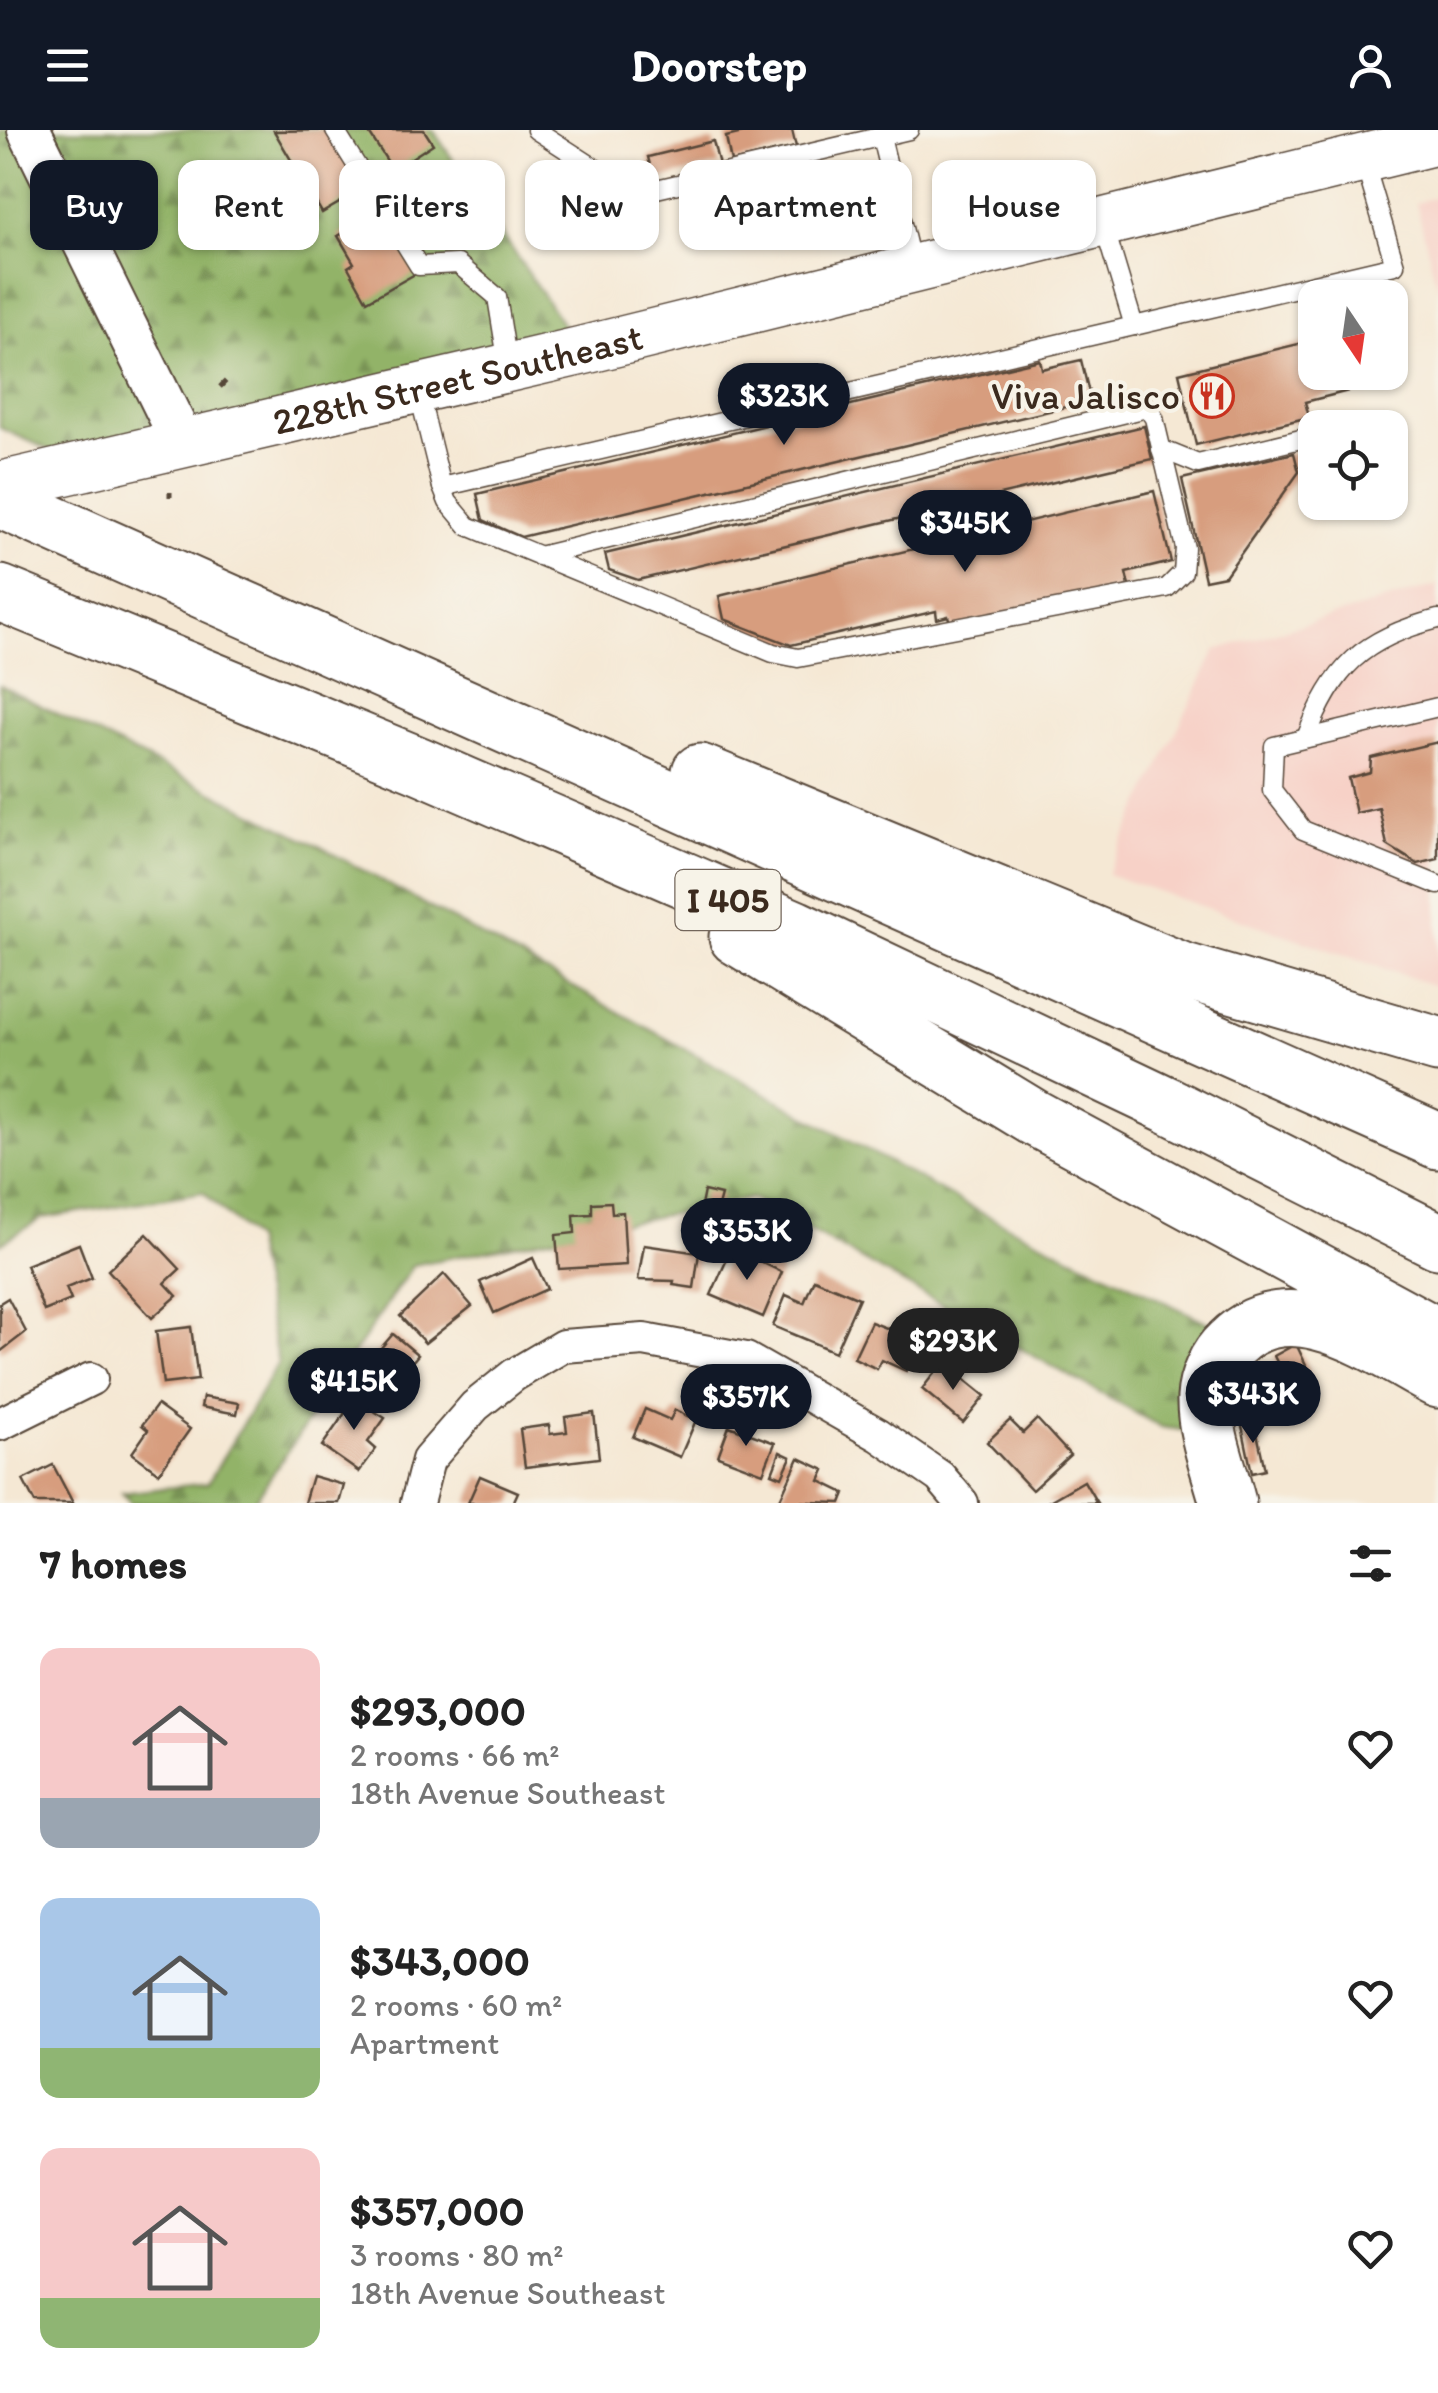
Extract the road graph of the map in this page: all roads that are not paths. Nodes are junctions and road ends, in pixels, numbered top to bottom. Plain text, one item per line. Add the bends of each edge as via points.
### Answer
1 (29, 130) edge
2 (536, 130) edge
3 (910, 130) edge
4 (335, 131) edge
5 (881, 137) junction
6 (1438, 140) edge
7 (1364, 159) junction
8 (1103, 222) junction
9 (913, 270) junction
10 (1134, 326) junction
11 (508, 366) junction
12 (418, 389) junction
13 (1298, 440) edge
14 (182, 442) junction
15 (1161, 449) junction
16 (0, 486) edge
17 (442, 487) junction
18 (0, 500) edge
19 (0, 528) edge
20 (538, 556) junction
21 (108, 562) junction
22 (1, 601) edge
23 (1438, 619) edge
24 (1438, 707) edge
25 (1306, 738) junction
26 (1438, 885) edge
27 (698, 914) junction
28 (1182, 970) junction
29 (1438, 1045) edge
30 (1438, 1084) edge
31 (1438, 1141) edge
32 (1438, 1169) edge
33 (1438, 1241) edge
34 (1438, 1249) edge
35 (1438, 1336) edge
36 (91, 1379) dead end
37 (1438, 1380) edge
38 (0, 1424) edge
39 (418, 1503) edge
40 (962, 1503) edge
41 (1228, 1503) edge

1 - 14 street
2 - 5 lane via 635,194
3 - 5 lane
4 - 11 lane via 419,266 458,264 497,297
5 - 9 lane
6 - 7 main road, 228th Street Southeast
7 - 8 main road, 228th Street Southeast
7 - 10 lane via 1395,266
8 - 9 main road, 228th Street Southeast
8 - 10 lane
9 - 11 main road, 228th Street Southeast
10 - 17 lane
11 - 12 main road, 228th Street Southeast
12 - 14 main road, 228th Street Southeast
12 - 17 lane
13 - 15 lane via 1198,464
14 - 16 main road, 228th Street Southeast
15 - 20 lane via 1147,408
15 - 20 lane via 1184,548 1183,572 1167,588 829,654 773,653
17 - 20 lane via 468,526
18 - 21 highway, I 405
19 - 21 highway, I 405
21 - 28 highway via 488,685
21 - 31 highway, I 405
21 - 32 highway, I 405
22 - 27 highway, I 405
22 - 33 highway, I 405 via 419,765 796,928
23 - 25 lane via 1383,637 1352,658 1322,697
24 - 25 lane
25 - 26 lane via 1274,746 1272,790 1302,830
27 - 34 highway, I 405
27 - 35 highway via 1033,1117
28 - 29 highway
28 - 30 highway
36 - 38 street
37 - 41 highway via 1342,1329 1286,1317 1257,1324 1222,1351 1206,1398
39 - 40 street via 428,1460 475,1406 514,1375 563,1346 644,1340 746,1360 879,1435 940,1477

